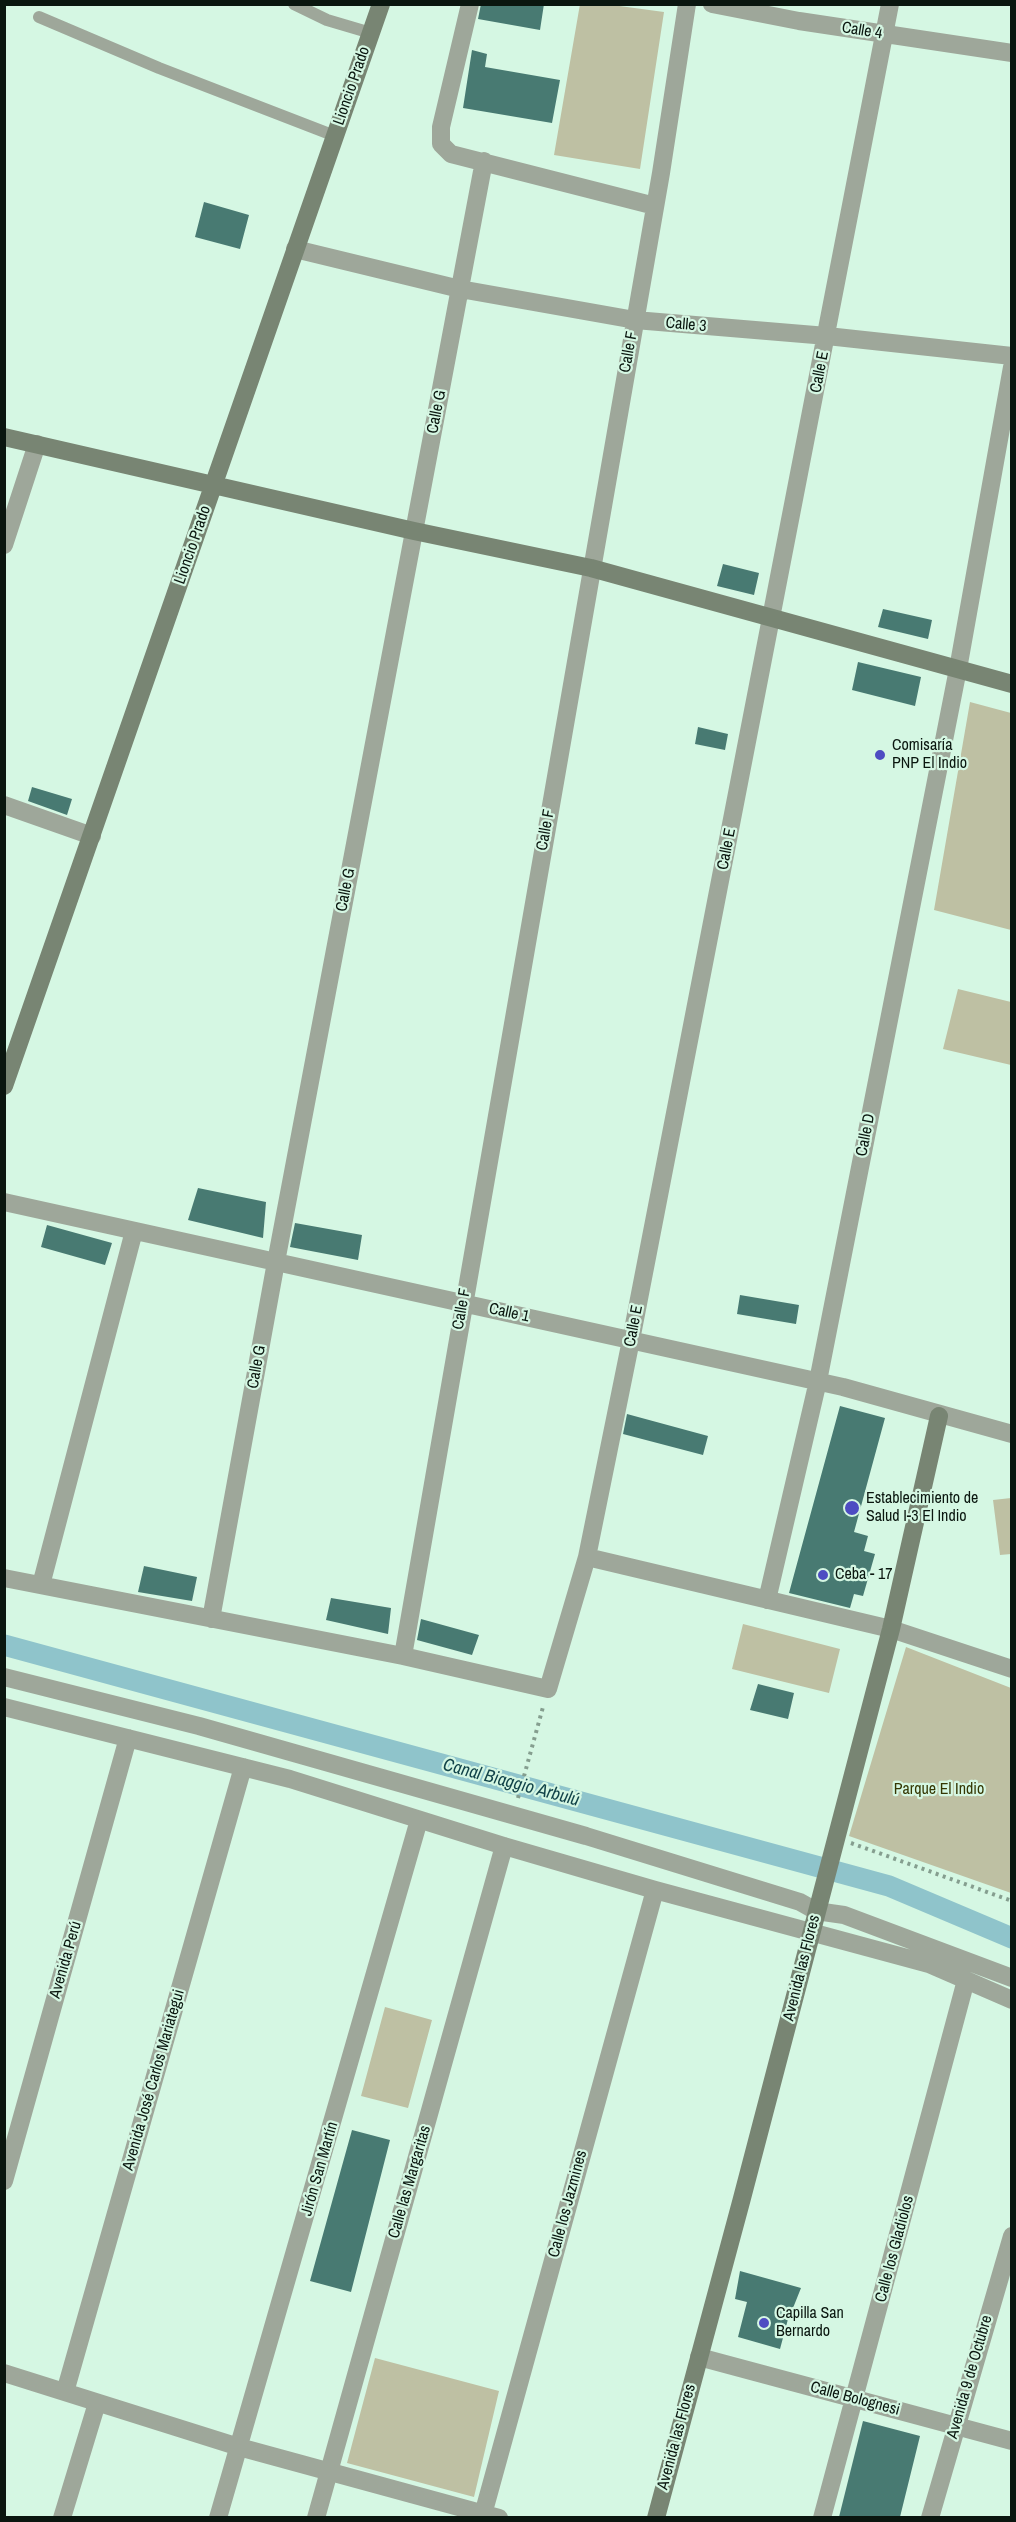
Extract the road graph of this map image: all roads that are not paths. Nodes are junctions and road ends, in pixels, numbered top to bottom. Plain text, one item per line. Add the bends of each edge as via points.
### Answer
1 (294, 4) edge
2 (381, 4) edge
3 (470, 4) edge
4 (687, 4) edge
5 (712, 4) edge
6 (890, 4) edge
7 (39, 17) dead end
8 (371, 33) junction
9 (885, 34) junction
10 (1011, 53) edge
11 (335, 136) junction
12 (484, 161) junction
13 (655, 206) junction
14 (296, 249) junction
15 (460, 289) junction
16 (635, 320) junction
17 (827, 336) junction
18 (1011, 356) edge
19 (1011, 367) edge
20 (4, 437) edge
21 (38, 444) junction
22 (214, 484) junction
23 (414, 531) junction
24 (4, 545) edge
25 (591, 568) junction
26 (772, 617) junction
27 (958, 669) junction
28 (1011, 684) edge
29 (4, 805) edge
30 (92, 836) junction
31 (4, 1086) edge
32 (4, 1202) edge
33 (134, 1231) junction
34 (276, 1262) junction
35 (463, 1303) junction
36 (632, 1340) junction
37 (818, 1381) junction
38 (939, 1416) junction
39 (1011, 1434) edge
40 (587, 1557) junction
41 (4, 1578) edge
42 (40, 1585) junction
43 (767, 1600) junction
44 (212, 1619) junction
45 (891, 1629) junction
46 (403, 1656) junction
47 (1011, 1669) edge
48 (4, 1677) edge
49 (4, 1707) edge
50 (129, 1738) junction
51 (243, 1767) junction
52 (419, 1820) junction
53 (504, 1846) junction
54 (655, 1890) junction
55 (818, 1904) junction
56 (811, 1932) junction
57 (1011, 1978) edge
58 (966, 1980) junction
59 (1011, 2000) edge
60 (4, 2181) edge
61 (1011, 2236) edge
62 (699, 2357) junction
63 (4, 2373) edge
64 (65, 2392) junction
65 (855, 2399) junction
66 (97, 2403) junction
67 (955, 2426) junction
68 (1011, 2441) edge
69 (239, 2447) junction
70 (329, 2471) junction
71 (488, 2516) edge
72 (62, 2517) edge
73 (218, 2517) edge
74 (316, 2517) edge
75 (656, 2517) edge
76 (822, 2517) edge
77 (930, 2517) edge

1 - 8 lane via 327,20
2 - 8 street, Lioncio Prado
3 - 12 street via 441,127 441,144 451,154
4 - 13 street, Calle F
5 - 9 street, Calle 4
6 - 9 street, Calle E
7 - 11 lane
8 - 11 street, Lioncio Prado
9 - 10 street, Calle 4
9 - 17 street, Calle E
11 - 14 street, Lioncio Prado
12 - 13 street
12 - 15 street, Calle G
13 - 16 street, Calle F
14 - 15 street, Calle 3
14 - 22 street, Lioncio Prado
15 - 16 street, Calle 3
15 - 23 street, Calle G
16 - 17 street, Calle 3
16 - 25 street, Calle F
17 - 18 street, Calle 3
17 - 26 street, Calle E
19 - 27 street, Calle D
20 - 21 street
21 - 22 street
21 - 24 street
22 - 23 street
22 - 30 street, Lioncio Prado
23 - 25 street
23 - 34 street, Calle G
25 - 26 street
25 - 35 street, Calle F
26 - 27 street
26 - 36 street, Calle E
27 - 28 street
27 - 37 street, Calle D
29 - 30 street
30 - 31 street, Lioncio Prado
32 - 33 street, Calle 1
33 - 34 street, Calle 1
33 - 42 street
34 - 35 street, Calle 1
34 - 44 street, Calle G
35 - 36 street, Calle 1
35 - 46 street, Calle F
36 - 37 street, Calle 1
36 - 40 street, Calle E
37 - 38 street, Calle 1
37 - 43 street, Calle D
38 - 39 street, Calle 1
38 - 45 street, Avenida las Flores
40 - 43 street
40 - 46 street, Calle E via 548,1689
41 - 42 street
42 - 44 street
43 - 45 street
44 - 46 street
45 - 47 street
45 - 55 street, Avenida las Flores
48 - 55 street via 199,1726 576,1833 800,1902
49 - 50 street
50 - 51 street
50 - 60 street, Avenida Perú
51 - 52 street
51 - 64 street, Avenida José Carlos Mariategui
52 - 53 street
52 - 69 street, Jirón San Martín
53 - 54 street
53 - 70 street, Calle las Margaritas
54 - 56 street
54 - 71 street, Calle los Jazmines
55 - 56 street, Avenida las Flores
55 - 57 street
56 - 58 street via 929,1964
56 - 62 street, Avenida las Flores
58 - 59 street
58 - 65 street, Calle los Gladiolos
61 - 67 street, Avenida 9 de Octubre
62 - 65 street, Calle Bolognesi
62 - 75 street, Avenida las Flores
63 - 64 street
64 - 66 street
65 - 67 street, Calle Bolognesi
65 - 76 street, Calle los Gladiolos
66 - 69 street
66 - 72 street
67 - 68 street, Calle Bolognesi
67 - 77 street, Avenida 9 de Octubre
69 - 70 street
69 - 73 street, Jirón San Martín
70 - 71 street
70 - 74 street, Calle las Margaritas

